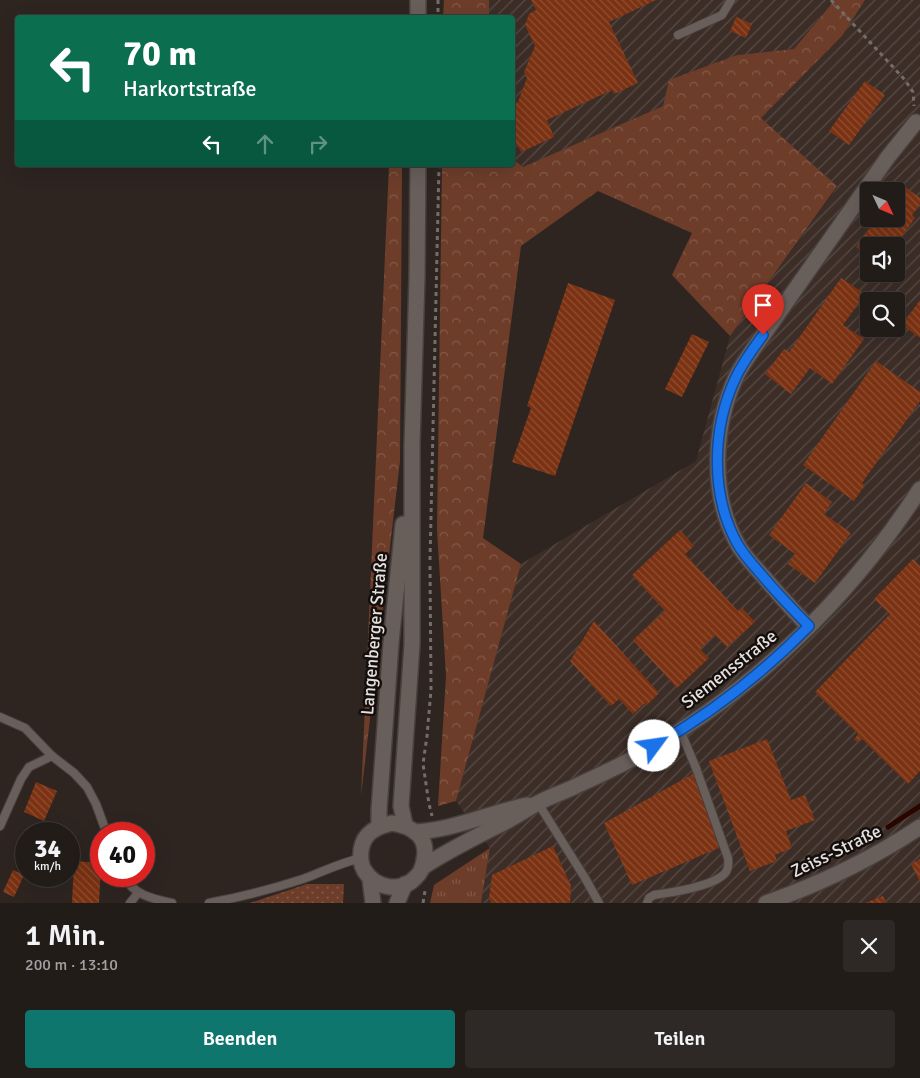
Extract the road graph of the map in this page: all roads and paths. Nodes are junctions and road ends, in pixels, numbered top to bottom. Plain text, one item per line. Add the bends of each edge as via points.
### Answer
1 (418, 0) edge
2 (438, 0) edge
3 (730, 0) edge
4 (832, 0) edge
5 (418, 15) edge
6 (438, 15) edge
7 (678, 35) dead end
8 (916, 122) joint
9 (418, 167) edge
10 (439, 167) edge
11 (412, 445) junction
12 (920, 489) edge
13 (809, 626) junction
14 (0, 717) edge
15 (680, 730) junction
16 (52, 756) junction
17 (538, 803) junction
18 (103, 822) edge
19 (0, 826) edge
20 (379, 826) junction
21 (920, 827) edge
22 (410, 829) junction
23 (437, 830) junction
24 (361, 858) junction
25 (423, 867) junction
26 (370, 879) junction
27 (406, 884) junction
28 (425, 884) dead end
29 (132, 887) edge
30 (138, 893) junction
31 (130, 903) edge
32 (172, 903) edge
33 (209, 903) edge
34 (373, 903) edge
35 (398, 903) edge
36 (423, 903) edge
37 (599, 903) edge
38 (647, 903) edge
39 (766, 903) edge

1 - 5 street
2 - 6 path
3 - 7 lane via 722,15
4 - 8 path via 905,80 913,92
8 - 13 street via 752,351 736,377 726,404 716,465 725,515 736,543 747,558
9 - 11 street, Langenberger Straße
10 - 23 path via 430,560 431,690 422,764
11 - 20 street, Langenberger Straße via 391,643
11 - 22 street, Langenberger Straße via 412,644 401,806
12 - 13 street, Siemensstraße via 871,560
13 - 15 street, Siemensstraße via 766,668
14 - 16 lane via 25,728
15 - 17 street, Siemensstraße via 641,754
15 - 38 lane via 712,809 729,865 722,877 700,886 654,896
16 - 18 lane via 86,787
16 - 19 lane via 29,767
17 - 23 street, Siemensstraße
17 - 25 street, Siemensstraße
17 - 37 lane
20 - 22 street via 392,823
20 - 24 street via 369,833
21 - 39 street, Zeiss-Straße via 840,873
22 - 23 street, Siemensstraße
22 - 25 street via 424,842
24 - 26 street
24 - 33 lane via 234,899
25 - 27 street via 416,878
26 - 27 street via 393,888
26 - 34 street
27 - 35 street
28 - 36 path
29 - 30 lane
30 - 31 lane
30 - 32 lane

